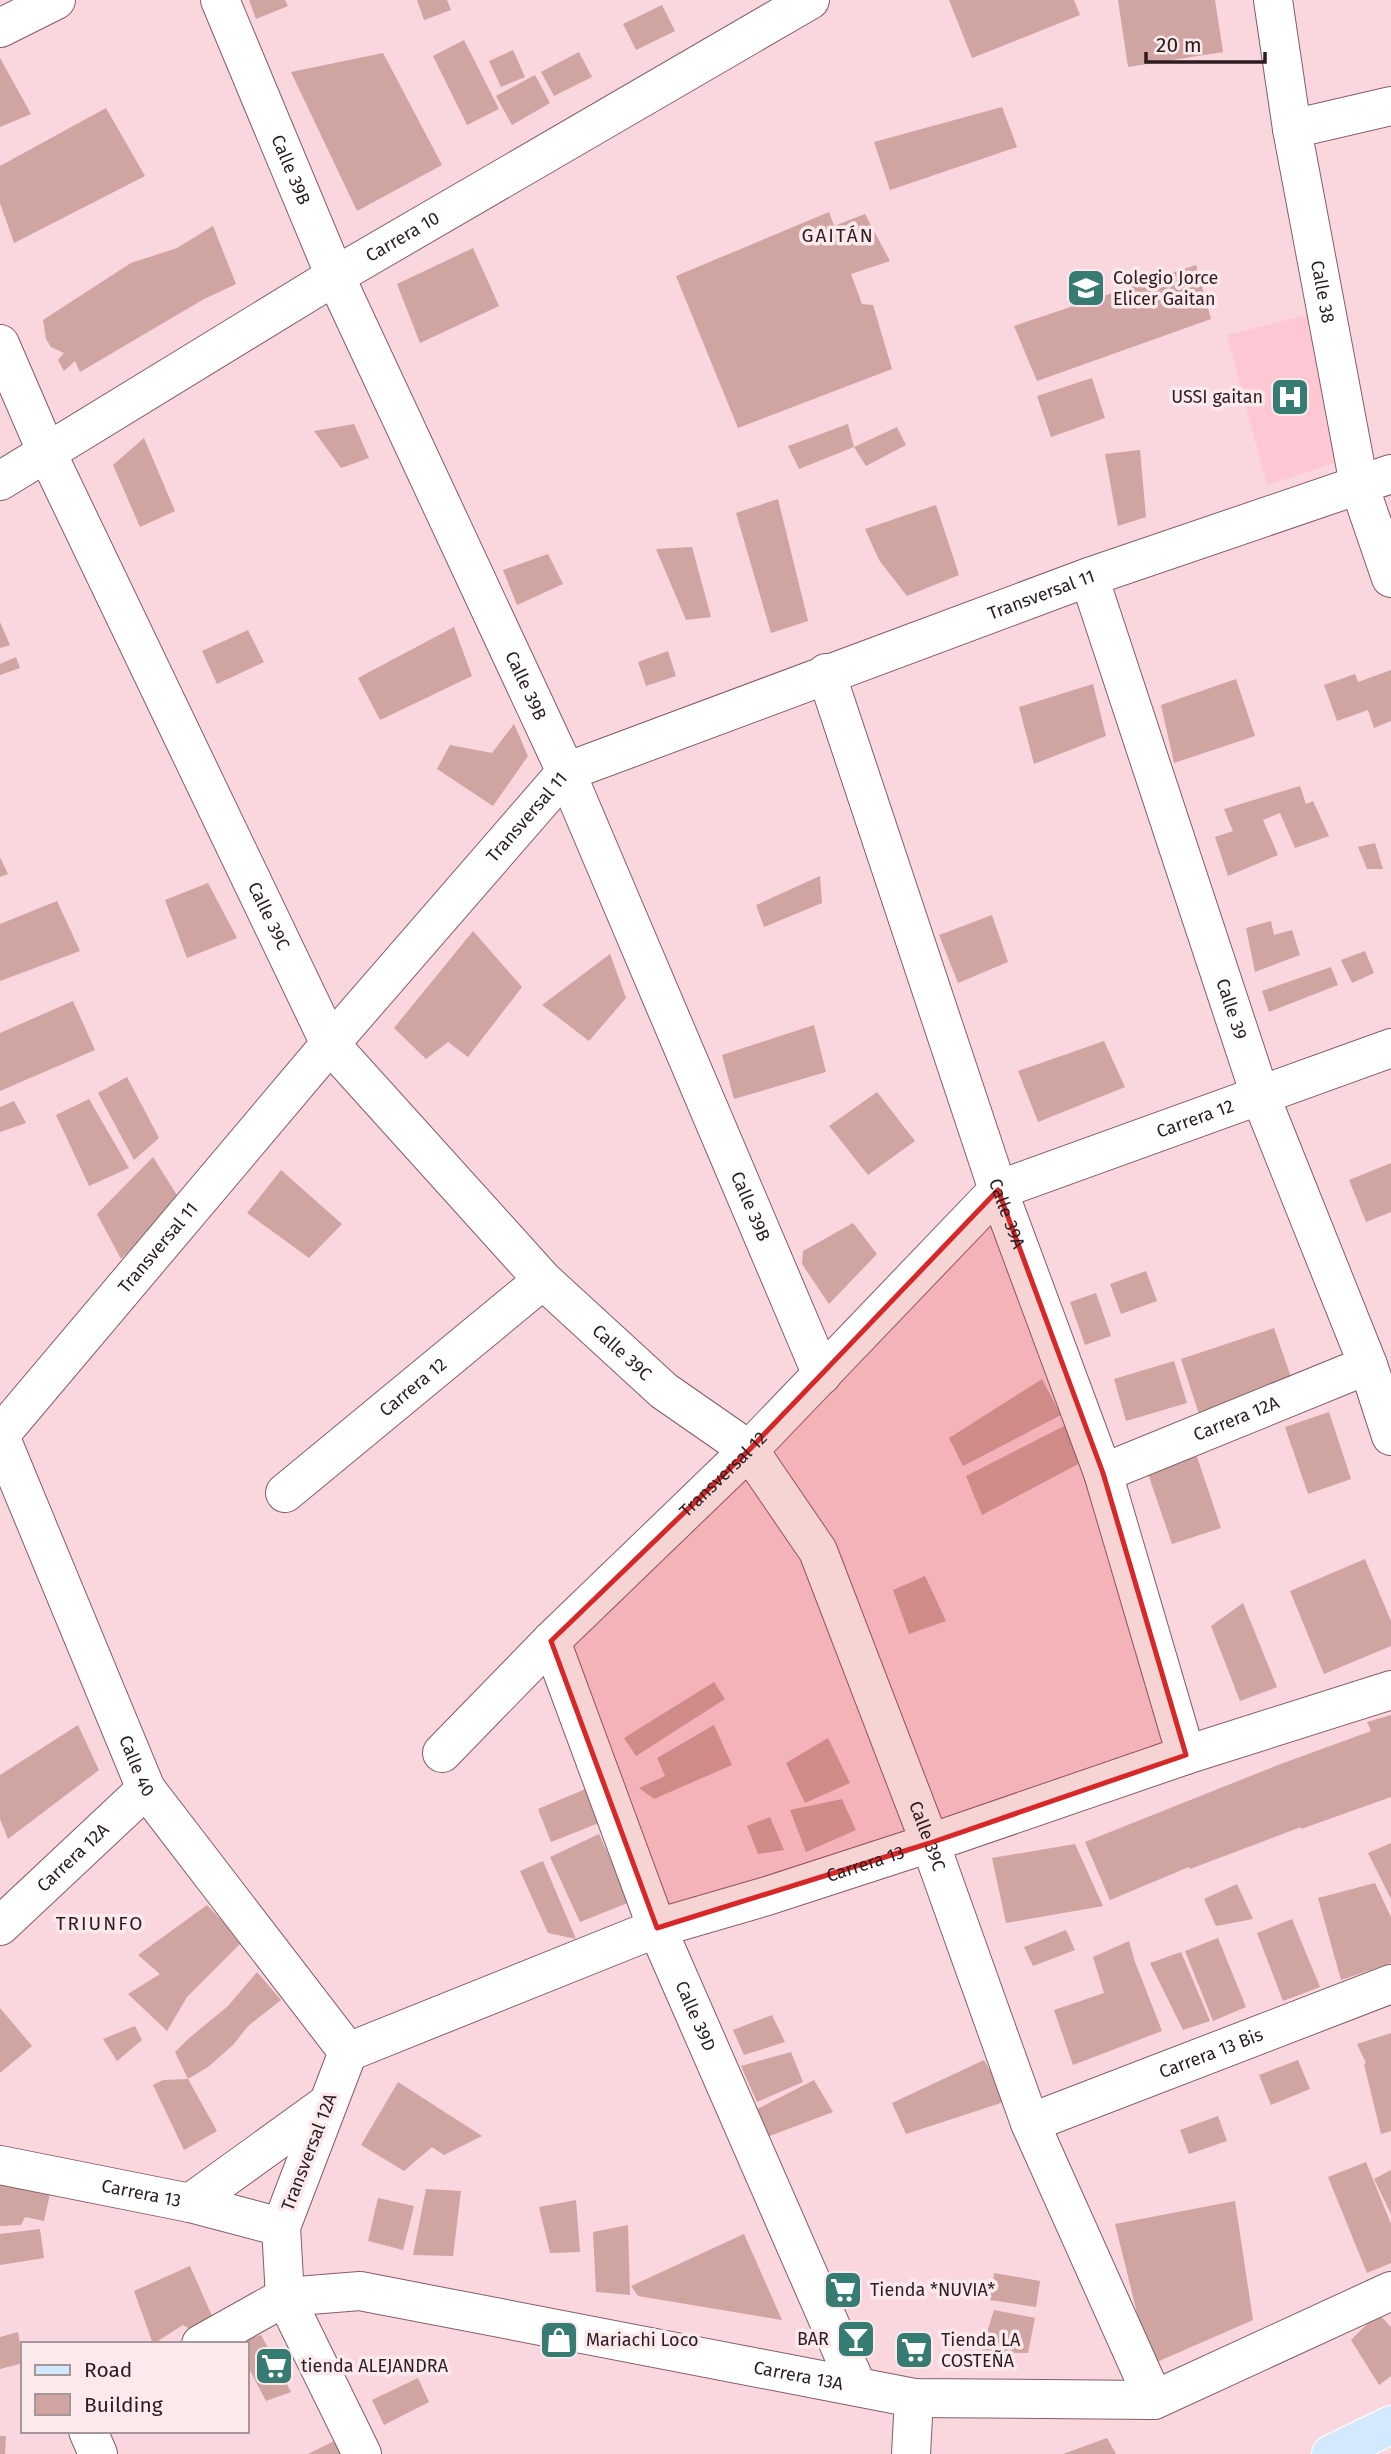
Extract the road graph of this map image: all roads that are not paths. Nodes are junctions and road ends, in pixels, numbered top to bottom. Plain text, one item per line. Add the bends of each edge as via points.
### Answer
1 (56, 0) edge
2 (220, 0) edge
3 (810, 0) edge
4 (1273, 0) edge
5 (0, 28) edge
6 (1391, 106) edge
7 (1292, 129) junction
8 (335, 276) junction
9 (0, 344) edge
10 (47, 453) junction
11 (1375, 479) edge
12 (0, 481) edge
13 (1089, 577) junction
14 (1391, 578) edge
15 (826, 673) junction
16 (566, 772) junction
17 (330, 1044) junction
18 (1391, 1048) edge
19 (1260, 1095) junction
20 (999, 1190) junction
21 (543, 1280) junction
22 (1368, 1365) junction
23 (822, 1375) junction
24 (0, 1436) edge
25 (1391, 1436) edge
26 (749, 1450) junction
27 (1103, 1473) junction
28 (285, 1493) dead end
29 (551, 1641) junction
30 (1391, 1690) edge
31 (442, 1753) dead end
32 (1186, 1755) junction
33 (146, 1789) junction
34 (929, 1843) junction
35 (0, 1926) edge
36 (657, 1928) junction
37 (1391, 1984) edge
38 (348, 2052) junction
39 (327, 2104) junction
40 (1030, 2123) junction
41 (0, 2165) edge
42 (190, 2203) junction
43 (281, 2227) junction
44 (1391, 2291) edge
45 (285, 2297) junction
46 (205, 2342) edge
47 (857, 2386) junction
48 (914, 2398) junction
49 (1154, 2400) junction
50 (1391, 2425) edge
51 (89, 2433) edge
52 (98, 2454) edge
53 (362, 2454) edge
54 (911, 2454) edge
55 (1331, 2454) edge

1 - 5 street
2 - 8 street, Calle 39B
3 - 8 street, Carrera 10
4 - 7 street, Calle 38
6 - 7 street
7 - 11 street, Calle 38
8 - 10 street, Carrera 10
8 - 16 street, Calle 39B
9 - 10 street, Calle 39C
10 - 12 street, Carrera 10
10 - 17 street, Calle 39C
11 - 13 street, Transversal 11
11 - 14 street, Calle 38
13 - 15 street, Transversal 11
13 - 19 street, Calle 39
15 - 16 street, Transversal 11
15 - 20 street, Calle 39A
16 - 17 street, Transversal 11
16 - 23 street, Calle 39B
17 - 21 street, Calle 39C
17 - 24 street, Transversal 11
18 - 19 street, Carrera 12
19 - 20 street, Carrera 12
19 - 22 street, Calle 39
20 - 23 street, Transversal 12
20 - 27 street, Calle 39A
21 - 26 street, Calle 39C via 664,1391
21 - 28 street, Carrera 12
22 - 25 street, Calle 39
22 - 27 street, Carrera 12A
23 - 26 street, Transversal 12
24 - 33 street, Calle 40
26 - 29 street, Transversal 12
26 - 34 street, Calle 39C via 818,1551
27 - 32 street, Calle 39A
29 - 31 street, Transversal 12
29 - 36 street, Calle 39D
30 - 32 street, Carrera 13
32 - 34 street, Carrera 13
33 - 35 street, Carrera 12A
33 - 38 street, Calle 40
34 - 36 street, Carrera 13
34 - 40 street, Calle 39C
36 - 38 street, Carrera 13
36 - 47 street, Calle 39D
37 - 40 street, Carrera 13 Bis
38 - 39 street, Transversal 12A
39 - 42 street
39 - 43 street, Transversal 12A
40 - 49 street, Calle 39C
41 - 42 street, Carrera 13
42 - 43 street, Carrera 13
43 - 45 street, Transversal 12A
44 - 49 street, Carrera 13A
45 - 46 street, Carrera 13A
45 - 47 street, Carrera 13A via 360,2291
45 - 53 street
47 - 48 street, Carrera 13A
48 - 49 street, Carrera 13A
48 - 54 street
50 - 55 main road
51 - 52 street

